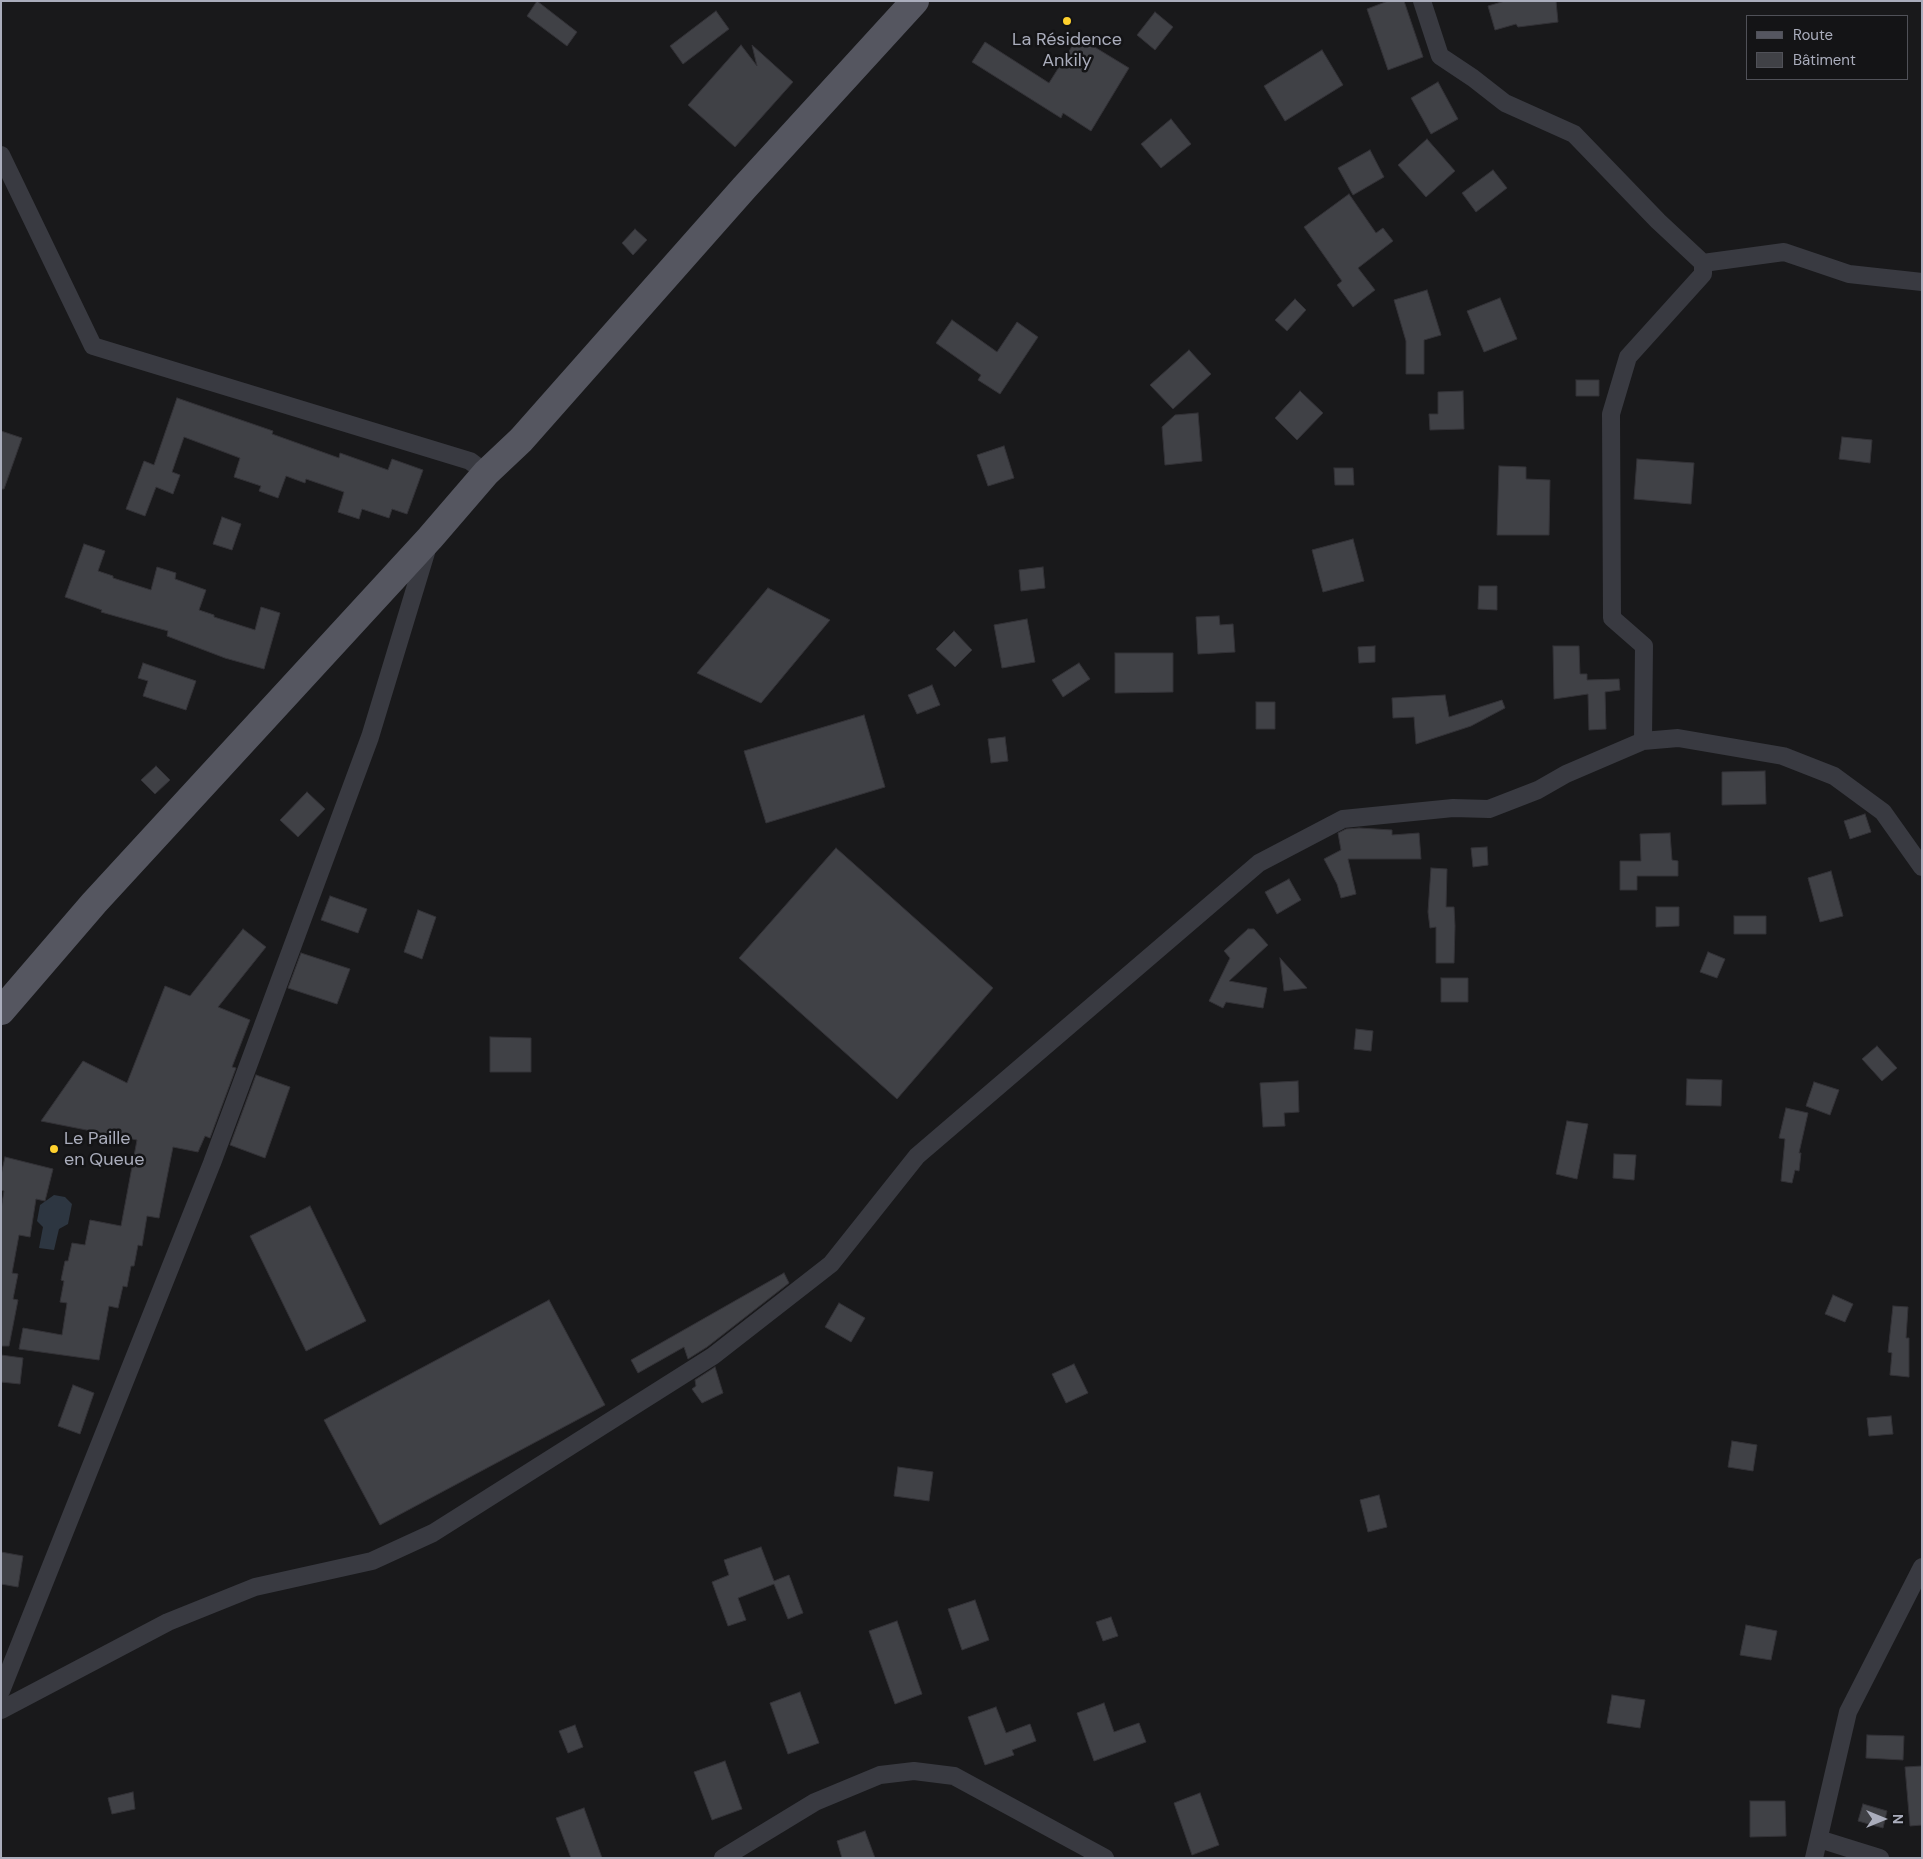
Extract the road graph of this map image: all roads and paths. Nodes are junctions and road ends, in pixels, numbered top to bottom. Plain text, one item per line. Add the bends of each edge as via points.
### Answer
1 (915, 1) edge
2 (1422, 1) edge
3 (1, 155) edge
4 (1703, 262) junction
5 (1922, 282) edge
6 (486, 473) junction
7 (430, 538) junction
8 (1643, 742) junction
9 (1922, 867) edge
10 (1, 1011) edge
11 (1922, 1567) edge
12 (1, 1691) edge
13 (1, 1710) edge
14 (1819, 1839) junction
15 (723, 1858) edge
16 (1105, 1858) edge
17 (1814, 1858) edge
18 (1880, 1858) edge

1 - 6 main road via 521,440
2 - 4 street via 1440,56 1505,103 1574,134 1658,221
3 - 6 street via 93,346 470,461
4 - 5 street via 1784,252 1849,274
4 - 8 street via 1703,274 1628,357 1611,414 1612,618 1644,646
6 - 7 main road
7 - 10 main road via 101,896
7 - 12 street via 370,737 212,1163
8 - 9 street via 1678,738 1734,746 1783,756 1834,776 1882,812
8 - 13 street via 1488,809 1453,808 1343,819 1259,863 917,1156 831,1264 713,1356 433,1533 372,1561 255,1587 229,1597 168,1622
11 - 14 street via 1848,1712
14 - 17 street
14 - 18 street
15 - 16 street via 816,1802 880,1775 914,1771 954,1776

